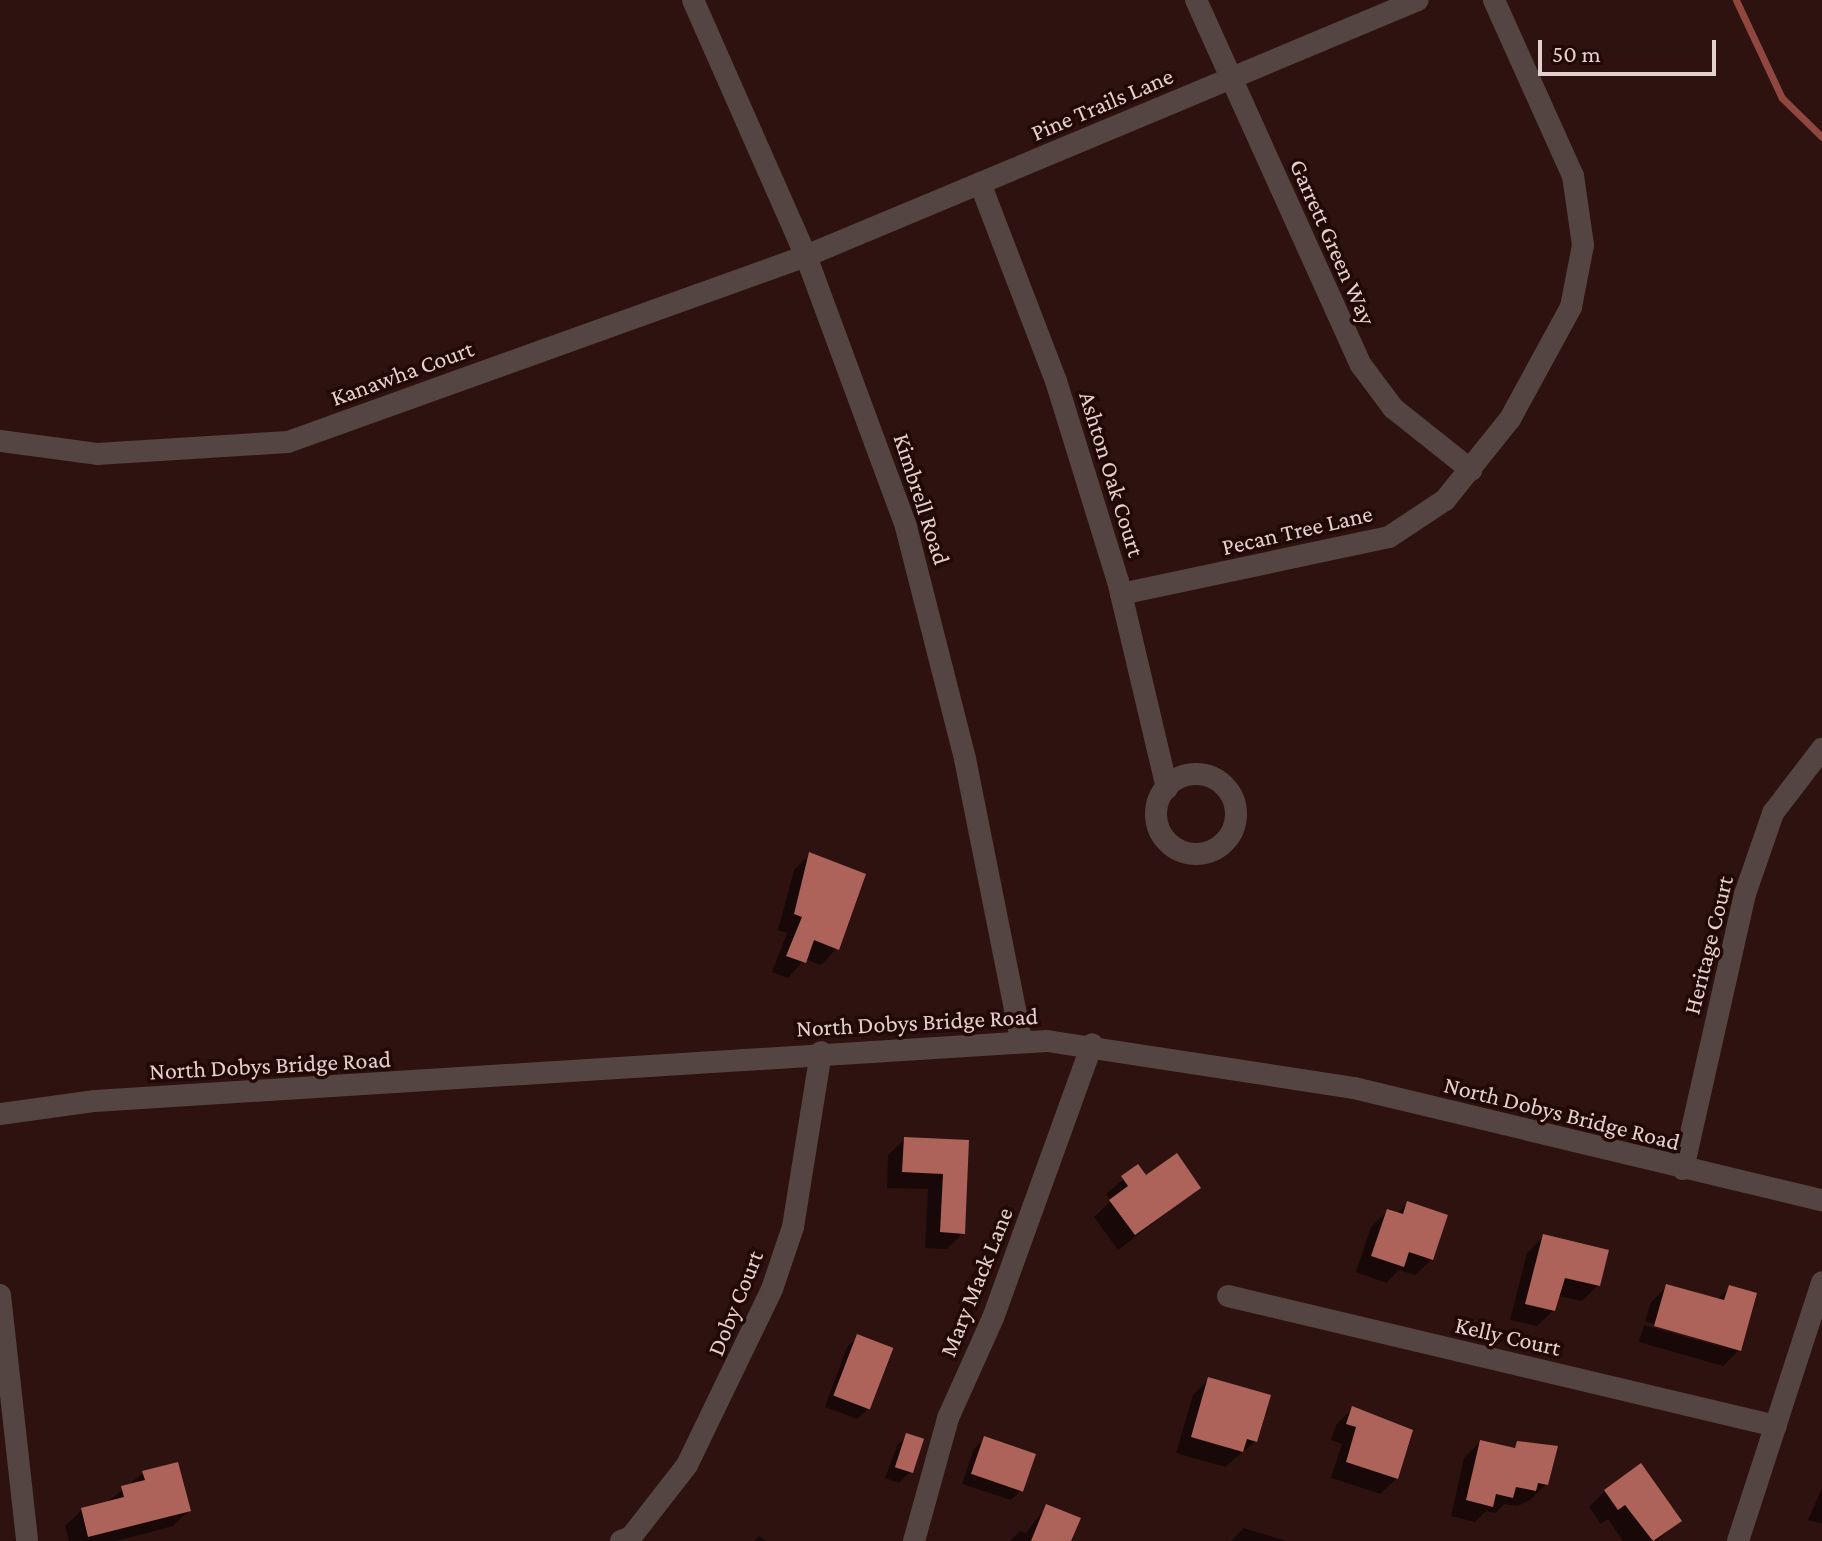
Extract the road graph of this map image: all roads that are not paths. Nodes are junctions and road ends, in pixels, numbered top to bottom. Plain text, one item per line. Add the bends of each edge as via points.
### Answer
1 (693, 0) edge
2 (1196, 0) edge
3 (1418, 0) edge
4 (1494, 0) edge
5 (1230, 79) junction
6 (980, 183) junction
7 (806, 256) junction
8 (0, 441) edge
9 (1471, 470) junction
10 (1121, 594) junction
11 (1822, 749) edge
12 (1167, 788) dead end
13 (1021, 1040) junction
14 (1092, 1044) junction
15 (821, 1052) junction
16 (0, 1114) edge
17 (1683, 1169) junction
18 (1822, 1200) edge
19 (1822, 1282) edge
20 (0, 1295) edge
21 (1228, 1296) dead end
22 (1776, 1426) junction
23 (27, 1541) edge
24 (621, 1541) edge
25 (914, 1541) edge
26 (1738, 1541) edge

1 - 7 street, Kimbrell Road
2 - 5 street, Garrett Green Way
3 - 5 street, Pine Trails Lane
4 - 9 street, Pecan Tree Lane via 1573,176 1583,245 1571,307 1553,347
5 - 6 street, Pine Trails Lane
5 - 9 street, Garrett Green Way via 1374,387
6 - 7 street, Pine Trails Lane
6 - 10 street, Ashton Oak Court via 1056,381
7 - 8 street, Kanawha Court via 288,442 97,454
7 - 13 street, Kimbrell Road via 906,527 939,640
9 - 10 street, Pecan Tree Lane via 1445,500 1389,537
10 - 12 street, Ashton Oak Court
11 - 17 street, Heritage Court via 1773,813 1745,894
13 - 14 street, North Dobys Bridge Road
13 - 15 street, North Dobys Bridge Road
14 - 17 street, North Dobys Bridge Road via 1354,1088
14 - 25 street, Mary Mack Lane via 993,1318 948,1418
15 - 16 street, North Dobys Bridge Road via 95,1101
15 - 24 street, Doby Court via 793,1227 772,1289 687,1465 631,1537
17 - 18 street, North Dobys Bridge Road
19 - 22 street
20 - 23 street
21 - 22 street, Kelly Court
22 - 26 street

